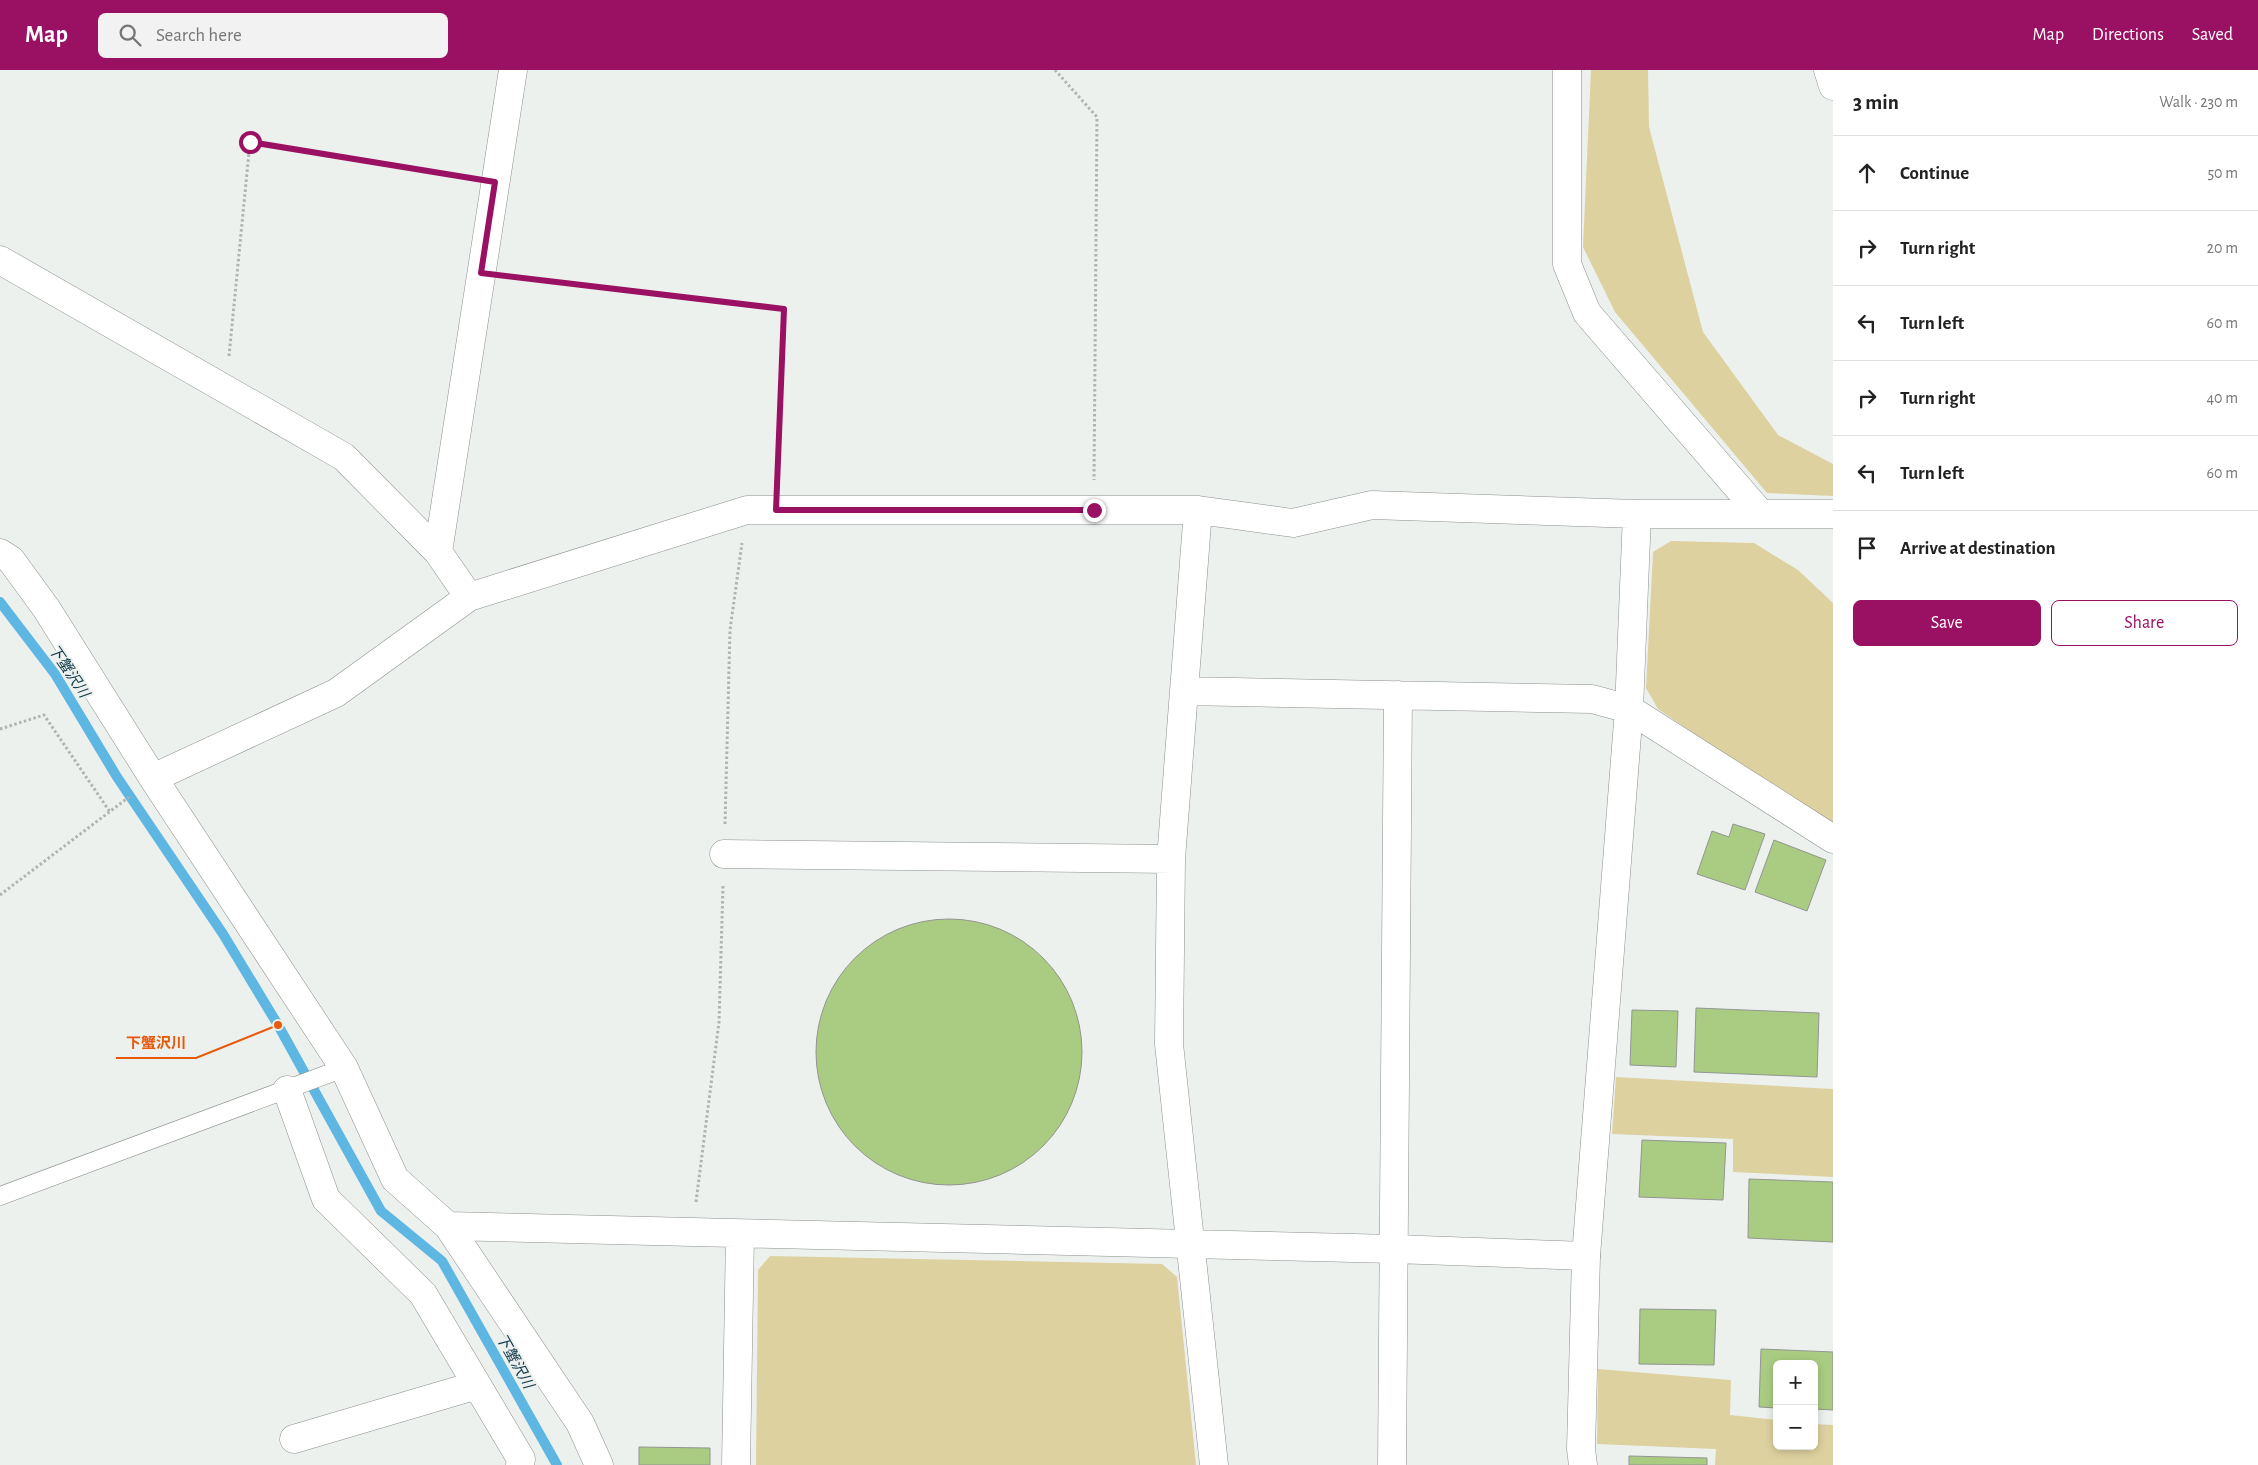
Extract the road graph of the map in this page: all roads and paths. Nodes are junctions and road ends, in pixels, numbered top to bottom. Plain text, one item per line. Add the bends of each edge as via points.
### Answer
1 (513, 70) edge
2 (1055, 70) edge
3 (1567, 70) edge
4 (1828, 70) edge
5 (1833, 86) edge
6 (495, 182) junction
7 (0, 260) edge
8 (481, 273) junction
9 (226, 389) junction
10 (776, 510) junction
11 (1094, 510) junction
12 (1198, 510) junction
13 (1760, 512) junction
14 (1637, 514) junction
15 (1833, 514) edge
16 (438, 552) junction
17 (0, 553) edge
18 (469, 597) junction
19 (1184, 691) junction
20 (1398, 695) junction
21 (1629, 709) junction
22 (0, 729) edge
23 (153, 778) junction
24 (110, 812) junction
25 (1833, 839) edge
26 (724, 854) dead end
27 (1171, 859) junction
28 (0, 895) edge
29 (344, 1068) junction
30 (287, 1090) junction
31 (0, 1196) edge
32 (448, 1226) junction
33 (740, 1234) junction
34 (1192, 1244) junction
35 (1394, 1249) junction
36 (1586, 1256) junction
37 (477, 1385) junction
38 (294, 1440) dead end
39 (520, 1465) edge
40 (599, 1465) edge
41 (736, 1465) edge
42 (1214, 1465) edge
43 (1392, 1465) edge
44 (1583, 1465) edge

1 - 6 street
2 - 11 path via 1097,117
3 - 13 street via 1567,264 1587,313
4 - 5 street
6 - 8 street
6 - 9 path via 250,142
7 - 9 street
8 - 10 path via 784,309
8 - 16 street
9 - 16 street via 344,457
10 - 11 street
10 - 18 street via 747,510
11 - 12 street
12 - 14 street via 1293,523 1372,505
12 - 19 street
13 - 14 street
13 - 15 street
14 - 21 street
16 - 18 street
17 - 23 street via 10,560 46,608
18 - 23 street via 336,693
19 - 20 street
19 - 27 street
20 - 21 street via 1592,699
20 - 35 street
21 - 25 street
21 - 36 street
22 - 24 path via 44,715
23 - 24 path
23 - 29 street
24 - 28 path
26 - 27 street
27 - 34 street via 1169,1044
29 - 30 lane
29 - 32 street via 395,1179
30 - 31 lane
30 - 37 street via 326,1199 423,1294
32 - 33 street
32 - 40 street via 580,1424
33 - 34 street
33 - 41 street
34 - 35 street
34 - 42 street
35 - 36 street
35 - 43 street
36 - 44 street
37 - 38 street
37 - 39 street via 521,1459

